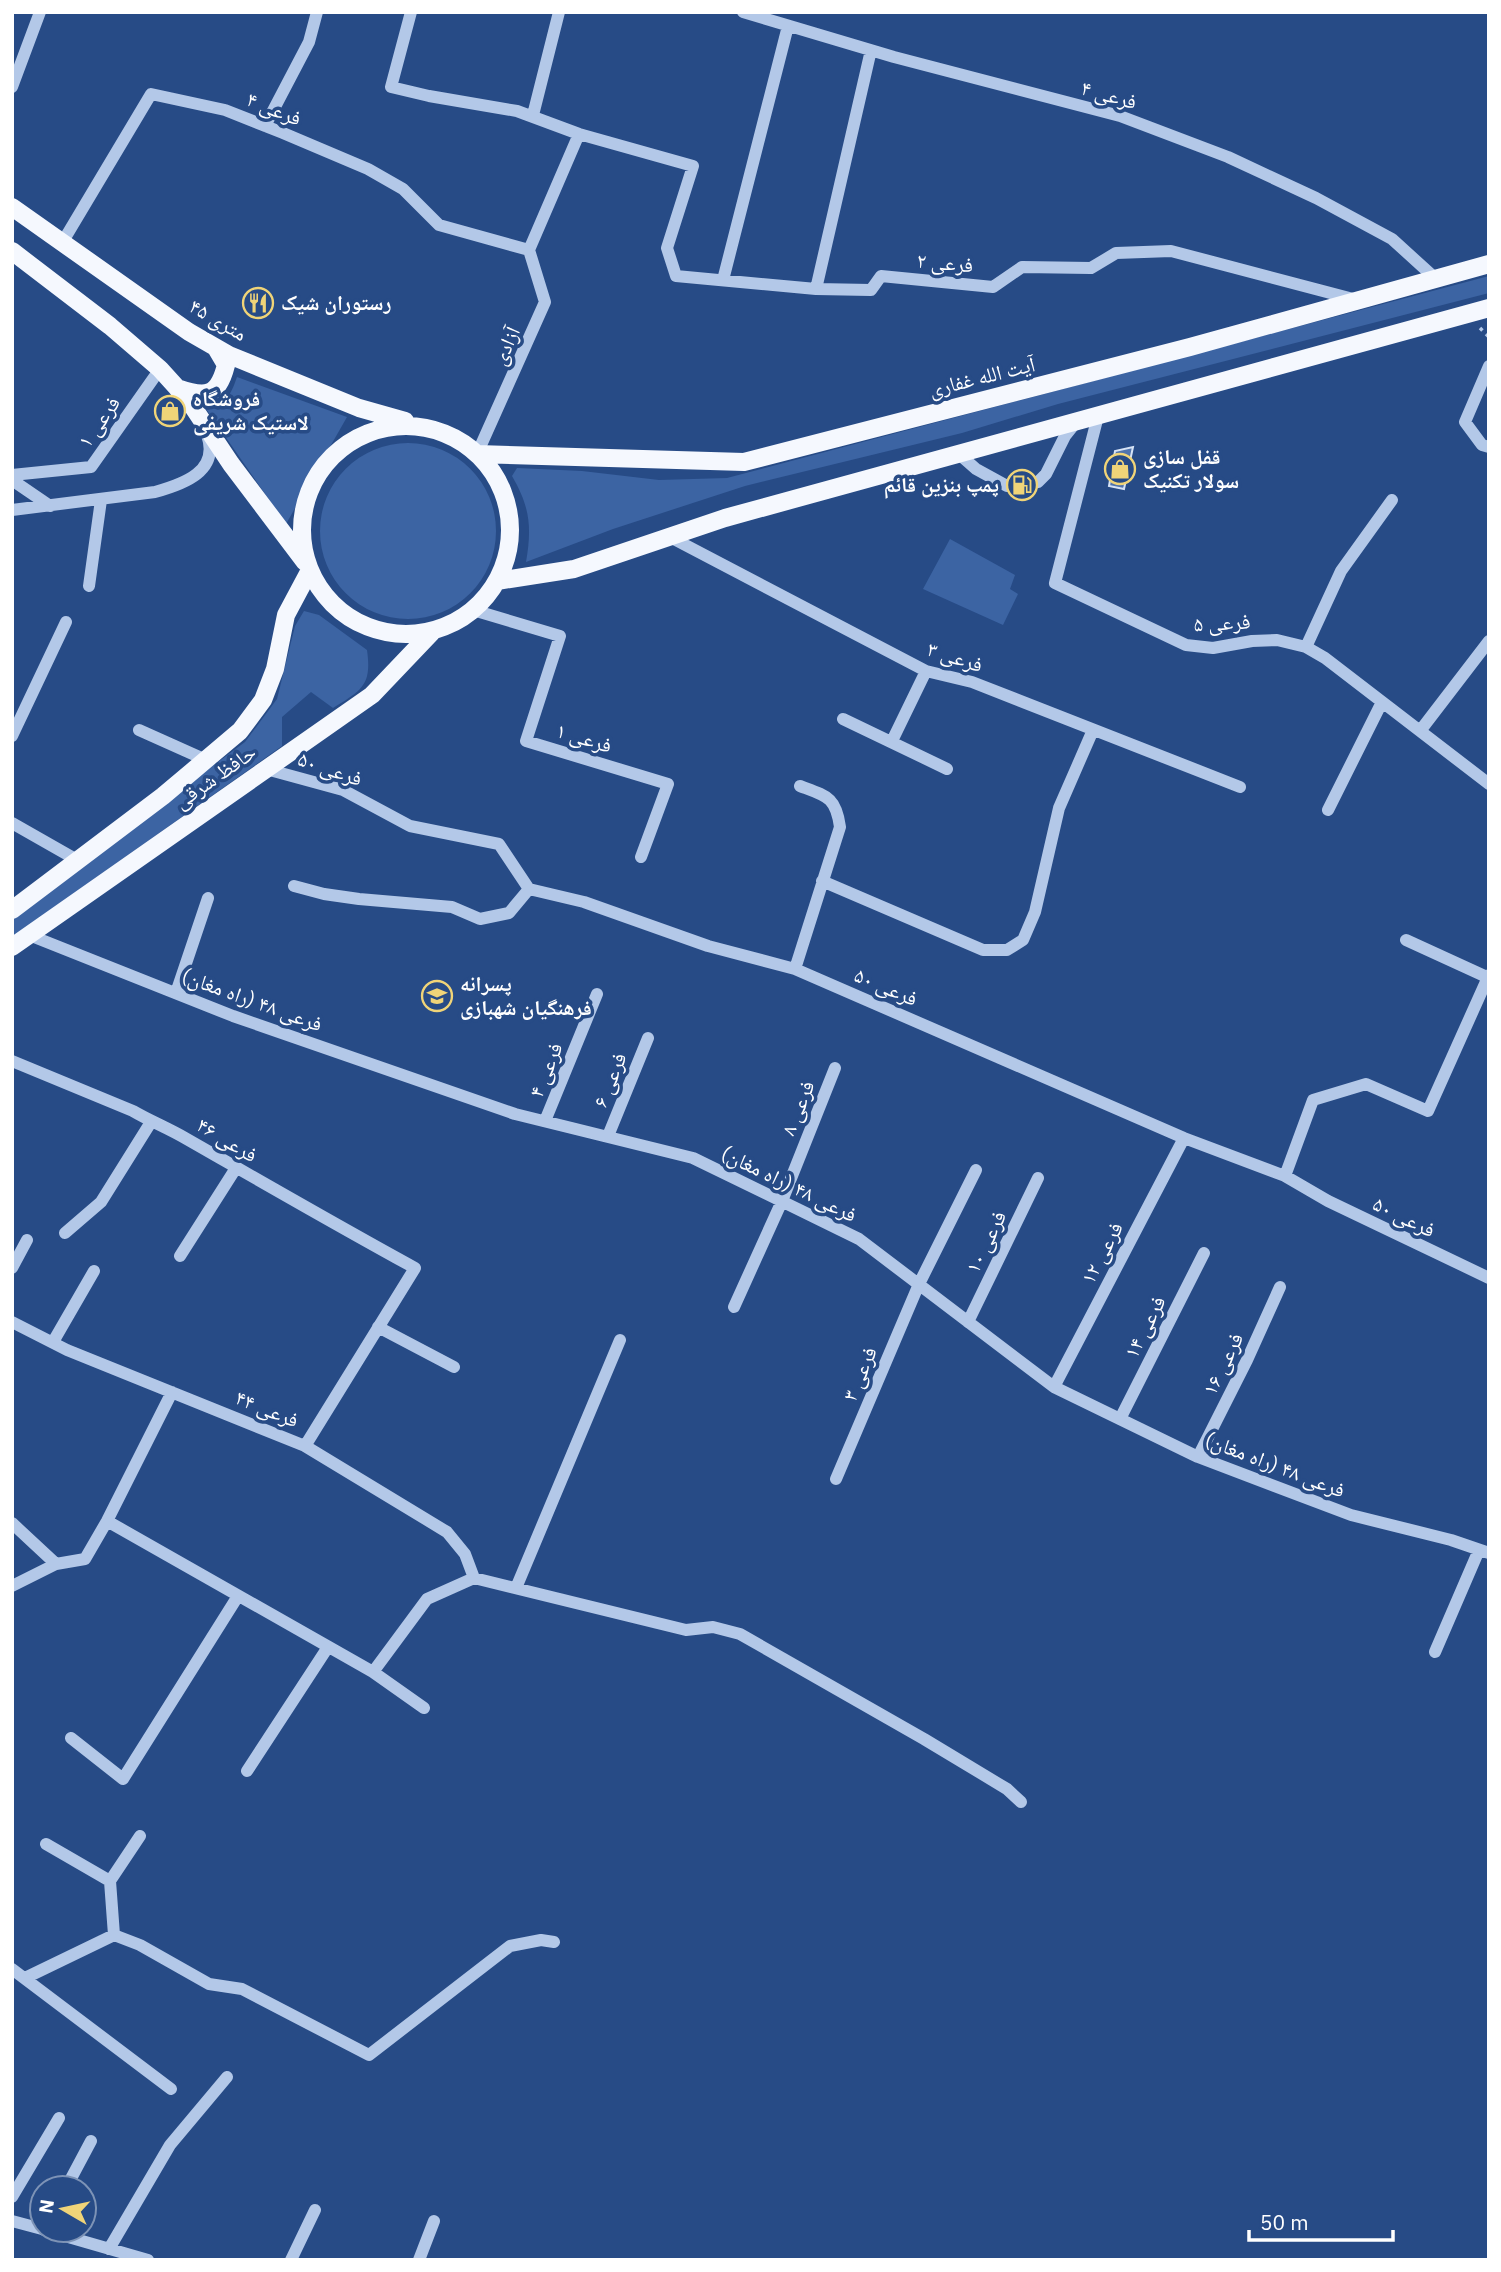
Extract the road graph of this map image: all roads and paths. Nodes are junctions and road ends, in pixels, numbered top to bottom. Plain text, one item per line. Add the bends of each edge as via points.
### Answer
1 (40, 12) edge
2 (317, 12) edge
3 (411, 12) edge
4 (559, 12) edge
5 (743, 12) edge
6 (789, 26) junction
7 (871, 50) junction
8 (12, 87) edge
9 (533, 115) junction
10 (265, 126) junction
11 (579, 134) junction
12 (12, 206) edge
13 (62, 243) junction
14 (529, 250) junction
15 (12, 251) edge
16 (1489, 264) edge
17 (1436, 279) junction
18 (723, 280) junction
19 (816, 289) junction
20 (1358, 300) junction
21 (1489, 308) edge
22 (216, 348) junction
23 (1489, 366) edge
24 (160, 369) junction
25 (177, 388) junction
26 (1098, 416) junction
27 (1077, 421) junction
28 (203, 422) junction
29 (425, 427) junction
30 (1489, 447) edge
31 (477, 454) junction
32 (959, 454) junction
33 (12, 477) edge
34 (101, 500) junction
35 (1392, 500) dead end
36 (50, 506) junction
37 (12, 510) edge
38 (670, 537) junction
39 (308, 566) junction
40 (497, 581) junction
41 (89, 586) dead end
42 (473, 610) junction
43 (66, 622) dead end
44 (433, 631) junction
45 (1489, 641) edge
46 (1306, 647) junction
47 (926, 670) junction
48 (1382, 702) junction
49 (843, 719) dead end
50 (139, 730) dead end
51 (1093, 730) junction
52 (1420, 731) junction
53 (12, 736) edge
54 (892, 741) junction
55 (206, 760) junction
56 (266, 769) junction
57 (947, 769) dead end
58 (1489, 784) edge
59 (800, 786) dead end
60 (1240, 787) dead end
61 (1328, 810) dead end
62 (12, 823) edge
63 (641, 857) dead end
64 (78, 860) junction
65 (822, 881) junction
66 (294, 886) dead end
67 (529, 889) junction
68 (208, 898) dead end
69 (12, 910) edge
70 (29, 934) junction
71 (1406, 940) dead end
72 (12, 947) edge
73 (795, 969) junction
74 (1488, 977) edge
75 (176, 993) junction
76 (597, 994) dead end
77 (648, 1038) dead end
78 (12, 1061) edge
79 (835, 1068) dead end
80 (545, 1121) junction
81 (151, 1122) junction
82 (608, 1136) junction
83 (1184, 1138) junction
84 (236, 1168) junction
85 (976, 1170) dead end
86 (1285, 1176) junction
87 (1038, 1178) dead end
88 (782, 1201) junction
89 (65, 1233) dead end
90 (27, 1240) dead end
91 (1204, 1253) dead end
92 (180, 1256) dead end
93 (12, 1268) edge
94 (94, 1271) dead end
95 (1489, 1279) edge
96 (919, 1284) junction
97 (1280, 1287) dead end
98 (734, 1307) dead end
99 (12, 1322) edge
100 (968, 1322) junction
101 (378, 1327) junction
102 (620, 1340) dead end
103 (53, 1342) junction
104 (454, 1367) dead end
105 (1054, 1387) junction
106 (173, 1392) junction
107 (1120, 1419) junction
108 (304, 1446) junction
109 (1198, 1457) junction
110 (836, 1479) dead end
111 (107, 1521) junction
112 (12, 1523) edge
113 (1484, 1551) edge
114 (56, 1564) junction
115 (474, 1578) junction
116 (12, 1586) edge
117 (516, 1588) junction
118 (238, 1596) junction
119 (328, 1647) junction
120 (1435, 1652) dead end
121 (373, 1672) junction
122 (424, 1708) dead end
123 (71, 1738) dead end
124 (247, 1771) dead end
125 (1021, 1802) dead end
126 (140, 1836) dead end
127 (46, 1844) dead end
128 (110, 1881) junction
129 (114, 1935) junction
130 (554, 1942) dead end
131 (12, 1969) edge
132 (25, 1978) junction
133 (227, 2077) dead end
134 (170, 2090) dead end
135 (59, 2118) dead end
136 (91, 2141) dead end
137 (73, 2174) edge
138 (12, 2197) edge
139 (315, 2210) dead end
140 (434, 2221) dead end
141 (92, 2244) edge
142 (110, 2249) junction
143 (146, 2259) edge
144 (291, 2260) edge
145 (419, 2260) edge

1 - 8 street
2 - 10 street via 309,42
3 - 9 street via 391,87
4 - 9 street
5 - 6 street, فرعی ۴
6 - 7 street, فرعی ۴
6 - 18 street
7 - 17 street, فرعی ۴ via 1120,116 1228,157 1392,239
7 - 19 street
9 - 11 street
10 - 13 street, فرعی ۴ via 225,110 151,94
10 - 14 street, فرعی ۴ via 368,169 403,189 439,225
11 - 14 street
11 - 18 street, فرعی ۲ via 692,166 667,248 676,276
12 - 13 main road, ۴۵ متری
13 - 22 main road, ۴۵ متری
14 - 31 street, آزادی via 545,302
15 - 24 main road
16 - 17 main road, آیت الله غفاری
17 - 20 main road, آیت الله غفاری
18 - 19 street, فرعی ۲
19 - 20 street, فرعی ۲ via 871,289 881,276 993,287 1022,267 1091,268 1116,253 1171,251
20 - 31 main road, آیت الله غفاری via 744,462
21 - 26 main road
22 - 25 main road via 226,365 217,388 196,395
22 - 29 main road, ۴۵ متری via 359,408
23 - 30 street via 1465,422 1482,445
24 - 25 main road
24 - 33 street, فرعی ۱ via 91,467
25 - 28 main road
26 - 27 main road
26 - 46 street, فرعی ۵ via 1055,583 1186,645 1213,648 1277,640
27 - 32 main road
27 - 32 street via 1038,482 1007,486
28 - 34 street via 212,448 209,462 194,476 155,492
28 - 39 main road
29 - 31 main road via 453,436
29 - 39 main road via 389,426 355,438 327,461 308,491 301,527
31 - 40 main road via 495,475 506,500 507,555
32 - 38 main road
33 - 36 street
34 - 36 street
34 - 41 street
35 - 46 street via 1341,571
36 - 37 street
38 - 40 main road via 574,569
38 - 47 street, فرعی ۳
39 - 44 main road via 320,591 342,614 370,629 402,635
39 - 55 main road, حافظ شرقی via 286,615 263,700 240,731
40 - 42 main road
42 - 44 main road
42 - 63 street, فرعی ۱ via 560,636 526,741 668,784
43 - 53 street
44 - 56 main road, حافظ شرقی via 372,695
45 - 52 street
46 - 48 street, فرعی ۵
47 - 51 street, فرعی ۳ via 972,682
47 - 54 street
48 - 52 street, فرعی ۵
48 - 61 street
49 - 54 street
50 - 55 street
51 - 60 street, فرعی ۳
51 - 65 street via 1059,808 1035,912 1023,940 1007,950 983,950
52 - 58 street, فرعی ۵
54 - 57 street
55 - 64 main road, حافظ شرقی
56 - 67 street, فرعی ۵۰ via 343,790 410,826 499,844
56 - 70 main road, حافظ شرقی
59 - 65 street via 829,797 838,809 840,827
62 - 64 street
64 - 69 main road, حافظ شرقی
65 - 73 street
66 - 67 street via 359,899 452,906 480,919 509,912
67 - 73 street, فرعی ۵۰
68 - 75 street
70 - 72 main road, حافظ شرقی
70 - 75 street, فرعی ۴۸ (راه مغان)
71 - 74 street
73 - 83 street, فرعی ۵۰
74 - 86 street via 1428,1111 1366,1084 1313,1100
75 - 80 street, فرعی ۴۸ (راه مغان)
76 - 80 street, فرعی ۴
77 - 82 street, فرعی ۶
78 - 81 street, فرعی ۴۶
79 - 88 street, فرعی ۸
80 - 82 street, فرعی ۴۸ (راه مغان)
81 - 84 street, فرعی ۴۶
81 - 89 street via 101,1202
82 - 88 street, فرعی ۴۸ (راه مغان) via 693,1158
83 - 86 street, فرعی ۵۰
83 - 105 street, فرعی ۱۲
84 - 92 street
84 - 101 street, فرعی ۴۶ via 415,1268
85 - 96 street, فرعی ۳
86 - 95 street, فرعی ۵۰
87 - 100 street, فرعی ۱۰
88 - 96 street, فرعی ۴۸ (راه مغان) via 859,1239
88 - 98 street
90 - 93 street
91 - 107 street, فرعی ۱۴
94 - 103 street
96 - 100 street, فرعی ۴۸ (راه مغان)
96 - 110 street, فرعی ۳
97 - 109 street, فرعی ۱۶
99 - 103 street, فرعی ۴۴
100 - 105 street, فرعی ۴۸ (راه مغان)
101 - 104 street
101 - 108 street
102 - 117 street
103 - 106 street, فرعی ۴۴
105 - 107 street, فرعی ۴۸ (راه مغان)
106 - 108 street, فرعی ۴۴
106 - 111 street
107 - 109 street, فرعی ۴۸ (راه مغان)
108 - 115 street, فرعی ۴۴ via 447,1532 465,1554
109 - 113 street, فرعی ۴۸ (راه مغان) via 1350,1515
111 - 114 street via 85,1559
111 - 118 street
112 - 114 street
113 - 120 street
114 - 116 street
115 - 117 street
115 - 121 street via 428,1599
117 - 125 street via 686,1630 713,1627 740,1634 924,1739
118 - 119 street
118 - 123 street via 124,1779
119 - 121 street
119 - 124 street
121 - 122 street
126 - 128 street
127 - 128 street
128 - 129 street
129 - 130 street via 209,1984 242,1989 369,2055 510,1946
129 - 132 street
131 - 132 street
132 - 134 street
133 - 142 street via 170,2145
135 - 138 street
136 - 137 street
139 - 144 street
140 - 145 street
141 - 142 street
142 - 143 street

